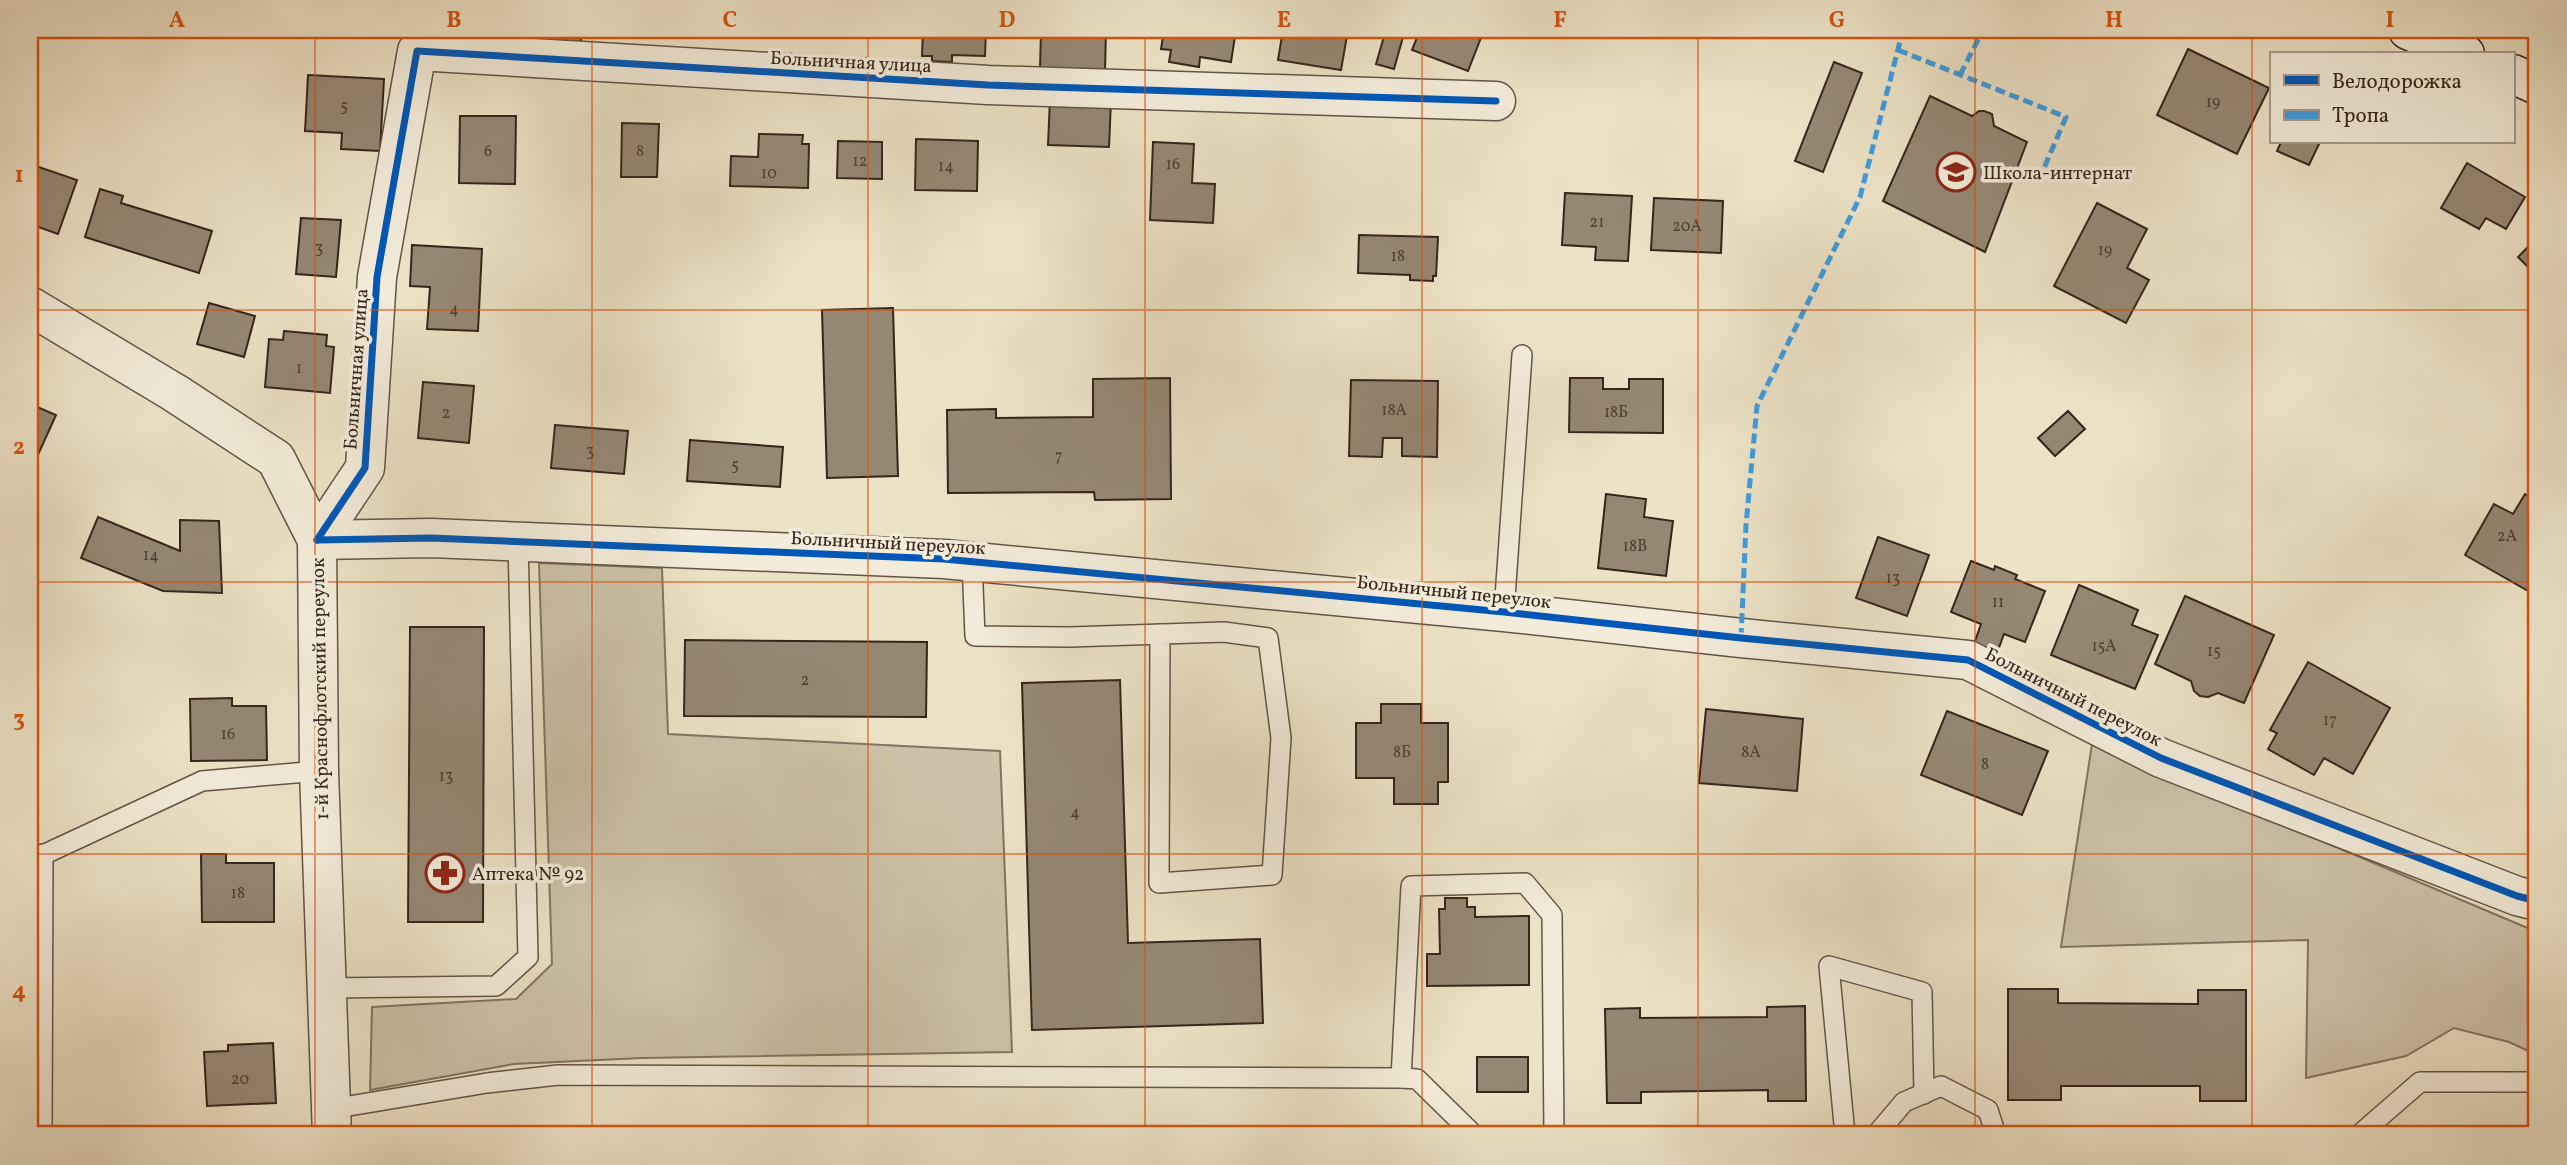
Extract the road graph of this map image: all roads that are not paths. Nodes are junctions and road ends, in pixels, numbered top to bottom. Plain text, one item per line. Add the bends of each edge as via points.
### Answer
1 (2408, 30) edge
2 (2460, 52) edge
3 (2514, 75) edge
4 (2537, 85) edge
5 (1496, 102) dead end
6 (30, 306) edge
7 (1522, 355) dead end
8 (317, 540) junction
9 (518, 542) junction
10 (972, 561) junction
11 (1504, 611) junction
12 (1160, 634) junction
13 (319, 771) junction
14 (37, 858) edge
15 (2537, 901) edge
16 (327, 988) junction
17 (1401, 1079) junction
18 (2537, 1082) edge
19 (1924, 1094) junction
20 (331, 1122) edge
21 (42, 1135) edge
22 (1474, 1135) edge
23 (1554, 1135) edge
24 (1845, 1135) edge
25 (1876, 1135) edge
26 (1996, 1135) edge
27 (2359, 1135) edge

1 - 2 street
3 - 4 street
5 - 8 street, Больничная улица via 988,85 417,51 377,277 365,468
6 - 8 street, 1-й Краснофлотский переулок via 276,459
7 - 11 lane
8 - 9 street, Больничный переулок
8 - 13 street, 1-й Краснофлотский переулок
9 - 10 street, Больничный переулок
9 - 16 lane via 528,957 496,986
10 - 11 street, Больничный переулок
10 - 12 lane via 975,636
11 - 15 street, Больничный переулок via 1968,660 2161,758
12 - 12 lane via 1224,632 1268,638 1281,738 1272,875 1160,883
13 - 14 lane via 202,781
13 - 16 street, 1-й Краснофлотский переулок
14 - 21 lane
16 - 20 street, 1-й Краснофлотский переулок
17 - 20 lane via 558,1074 486,1083
17 - 22 lane via 1417,1079
17 - 23 lane via 1411,886 1525,883 1552,915
18 - 27 lane via 2420,1082
19 - 24 lane via 1922,992 1829,966
19 - 25 lane via 1904,1102
19 - 26 lane via 1941,1086 1987,1110

